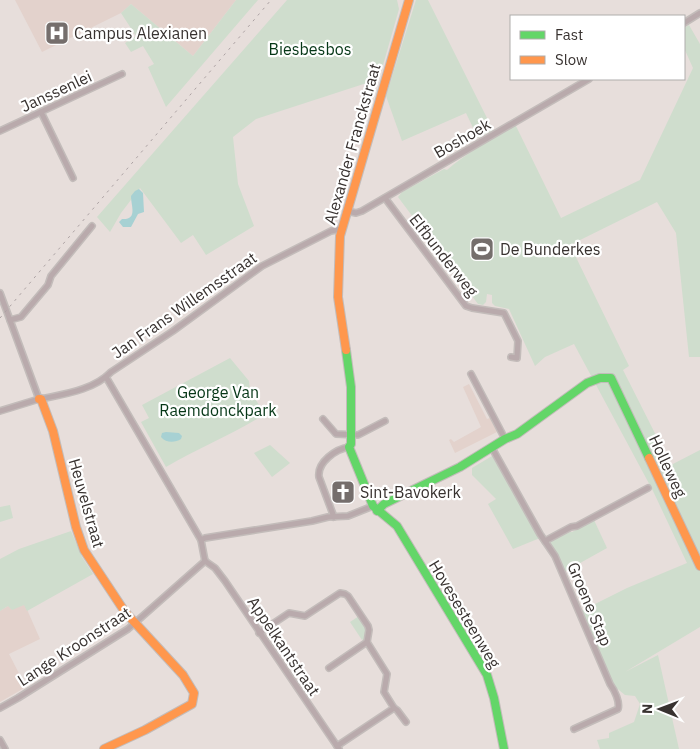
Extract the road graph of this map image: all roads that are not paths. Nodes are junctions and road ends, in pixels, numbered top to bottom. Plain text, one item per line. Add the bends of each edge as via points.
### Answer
1 (409, 0) edge
2 (700, 13) edge
3 (685, 22) edge
4 (122, 74) dead end
5 (587, 80) edge
6 (41, 112) junction
7 (0, 131) edge
8 (73, 178) dead end
9 (385, 198) junction
10 (346, 210) junction
11 (92, 226) dead end
12 (341, 229) junction
13 (0, 295) edge
14 (10, 320) junction
15 (511, 357) dead end
16 (517, 358) junction
17 (524, 358) dead end
18 (471, 374) dead end
19 (106, 376) junction
20 (40, 399) junction
21 (0, 411) edge
22 (323, 419) dead end
23 (386, 421) dead end
24 (350, 434) junction
25 (505, 439) junction
26 (349, 448) junction
27 (492, 448) junction
28 (648, 488) dead end
29 (375, 508) junction
30 (334, 516) junction
31 (201, 540) junction
32 (545, 541) junction
33 (204, 560) junction
34 (700, 566) edge
35 (135, 624) junction
36 (259, 633) junction
37 (367, 642) junction
38 (329, 668) dead end
39 (0, 708) edge
40 (394, 708) junction
41 (406, 722) dead end
42 (574, 728) dead end
43 (0, 740) edge
44 (338, 748) edge
45 (5, 749) edge
46 (104, 749) edge
47 (504, 749) edge

1 - 10 street, Alexander Franckstraat
2 - 3 street
4 - 6 street, Janssenlei
5 - 9 street, Boshoek
6 - 7 street, Janssenlei
6 - 8 street
9 - 10 street, Boshoek via 359,212
9 - 16 street, Elfbunderweg via 464,303 472,308 506,315 518,341
10 - 12 street, Alexander Franckstraat
11 - 14 street via 21,317
12 - 19 street, Jan Frans Willemsstraat via 266,263
12 - 24 street, Alexander Franckstraat via 338,297 351,387
13 - 14 street, Heuvelstraat
14 - 20 street, Heuvelstraat
15 - 16 street
16 - 17 street
18 - 25 street
19 - 20 street, Jan Frans Willemsstraat via 78,390
19 - 31 street
20 - 21 street, Jan Frans Willemsstraat
20 - 35 street, Heuvelstraat via 84,550
22 - 24 street via 336,434
23 - 24 street via 358,435
24 - 26 street, Alexander Franckstraat
25 - 27 street
25 - 34 street, Holleweg via 530,427 590,381 604,376 611,378
26 - 29 street
26 - 30 street via 332,454 319,471
27 - 29 street
27 - 32 street, Groene Stap
28 - 32 street
29 - 30 street via 348,516
29 - 47 street, Hovesesteenweg via 397,526 487,674
30 - 31 street
31 - 33 street
32 - 42 street, Groene Stap via 555,556 619,708
33 - 35 street, Lange Kroonstraat
33 - 36 street, Appelkantstraat via 225,581
35 - 39 street, Lange Kroonstraat
35 - 46 street, Heuvelstraat via 183,675 194,699 192,704
36 - 37 street via 289,613 305,616 343,593 368,626
36 - 44 street, Appelkantstraat
37 - 38 street
37 - 40 street via 387,674 384,692
40 - 41 street
40 - 44 street
43 - 45 street

